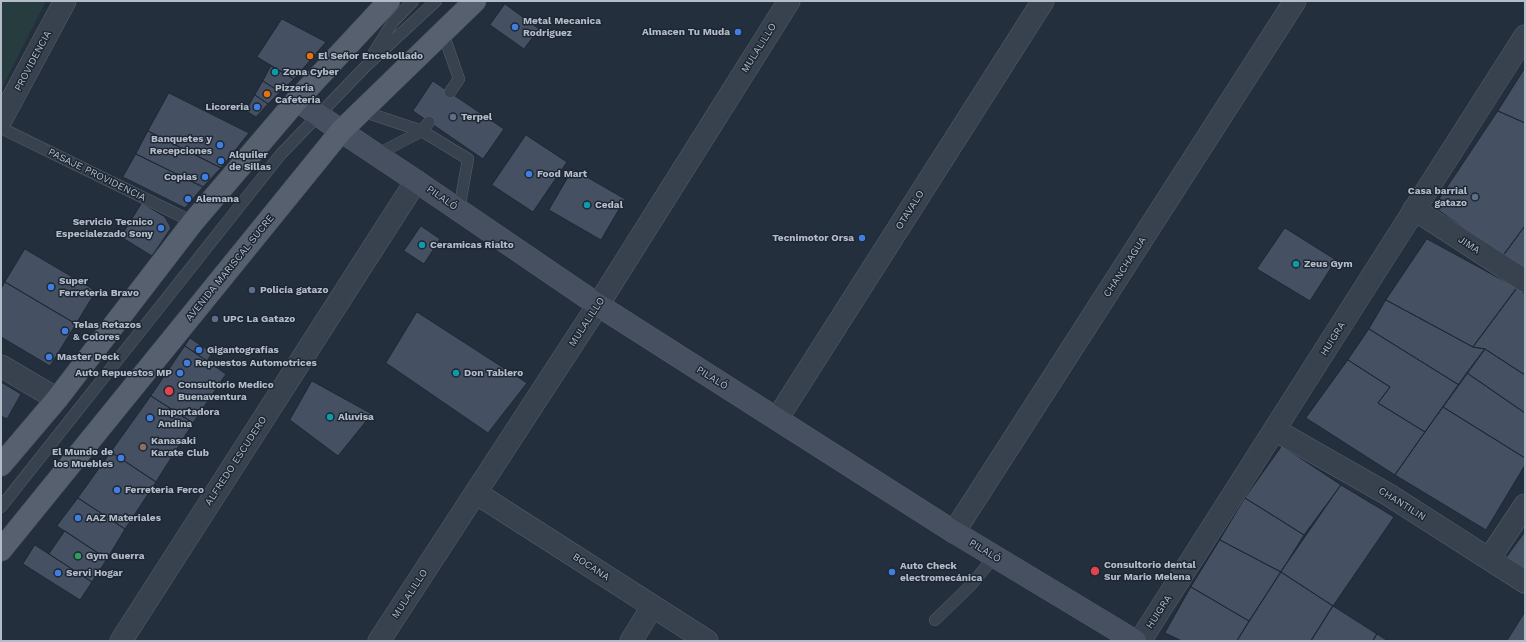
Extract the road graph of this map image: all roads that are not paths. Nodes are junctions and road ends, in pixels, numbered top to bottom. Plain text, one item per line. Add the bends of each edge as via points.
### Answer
1 (65, 1) edge
2 (389, 1) edge
3 (413, 1) edge
4 (436, 1) edge
5 (475, 1) edge
6 (789, 1) edge
7 (1043, 1) edge
8 (1295, 1) edge
9 (443, 33) junction
10 (1525, 36) edge
11 (366, 66) junction
12 (450, 92) dead end
13 (297, 100) junction
14 (362, 111) junction
15 (318, 115) junction
16 (1, 120) edge
17 (425, 127) junction
18 (1, 128) edge
19 (341, 132) junction
20 (376, 155) junction
21 (416, 181) junction
22 (1414, 209) junction
23 (459, 210) junction
24 (193, 222) junction
25 (1525, 281) edge
26 (598, 305) junction
27 (1, 366) edge
28 (57, 399) junction
29 (777, 419) junction
30 (1275, 430) junction
31 (1, 465) edge
32 (476, 493) junction
33 (1525, 505) edge
34 (1, 507) edge
35 (954, 532) junction
36 (1, 550) edge
37 (994, 556) junction
38 (1489, 559) junction
39 (1525, 582) edge
40 (652, 607) junction
41 (935, 620) dead end
42 (121, 641) edge
43 (379, 641) edge
44 (631, 641) edge
45 (706, 641) edge
46 (1135, 641) edge
47 (1140, 641) edge

1 - 16 street, PROVIDENCIA
2 - 13 main road
3 - 11 lane via 393,22
4 - 11 lane
5 - 9 main road, AVENIDA MARISCAL SUCRE
6 - 26 street, MULALILLO
7 - 29 street, OTAVALO
8 - 35 street, CHANCHAGUA
9 - 12 lane via 458,79
9 - 14 main road, AVENIDA MARISCAL SUCRE
10 - 22 street, HUIGRA
11 - 15 lane
13 - 15 street, PILALÓ
13 - 24 main road
14 - 17 lane
14 - 19 main road, AVENIDA MARISCAL SUCRE
15 - 19 street, PILALÓ
15 - 34 lane via 281,154
17 - 20 lane
17 - 23 lane via 468,159
18 - 24 lane, PASAJE PROVIDENCIA
19 - 20 street, PILALÓ
19 - 36 main road, AVENIDA MARISCAL SUCRE
20 - 21 street, PILALÓ
21 - 23 street, PILALÓ
21 - 42 street, ALFREDO ESCUDERO
22 - 25 street, JIMA
22 - 30 street, HUIGRA
23 - 26 street, PILALÓ
24 - 28 main road
26 - 29 street, PILALÓ
26 - 32 street, MULALILLO
27 - 28 street
28 - 31 main road
29 - 35 street, PILALÓ
30 - 38 street, CHANTILIN via 1390,495
30 - 47 street, HUIGRA
32 - 40 street, BOCANA
32 - 43 street, MULALILLO
33 - 38 street
35 - 37 street, PILALÓ
37 - 41 lane via 971,585
37 - 46 street, PILALÓ
38 - 39 street, CHANTILIN
40 - 44 street
40 - 45 street, BOCANA

